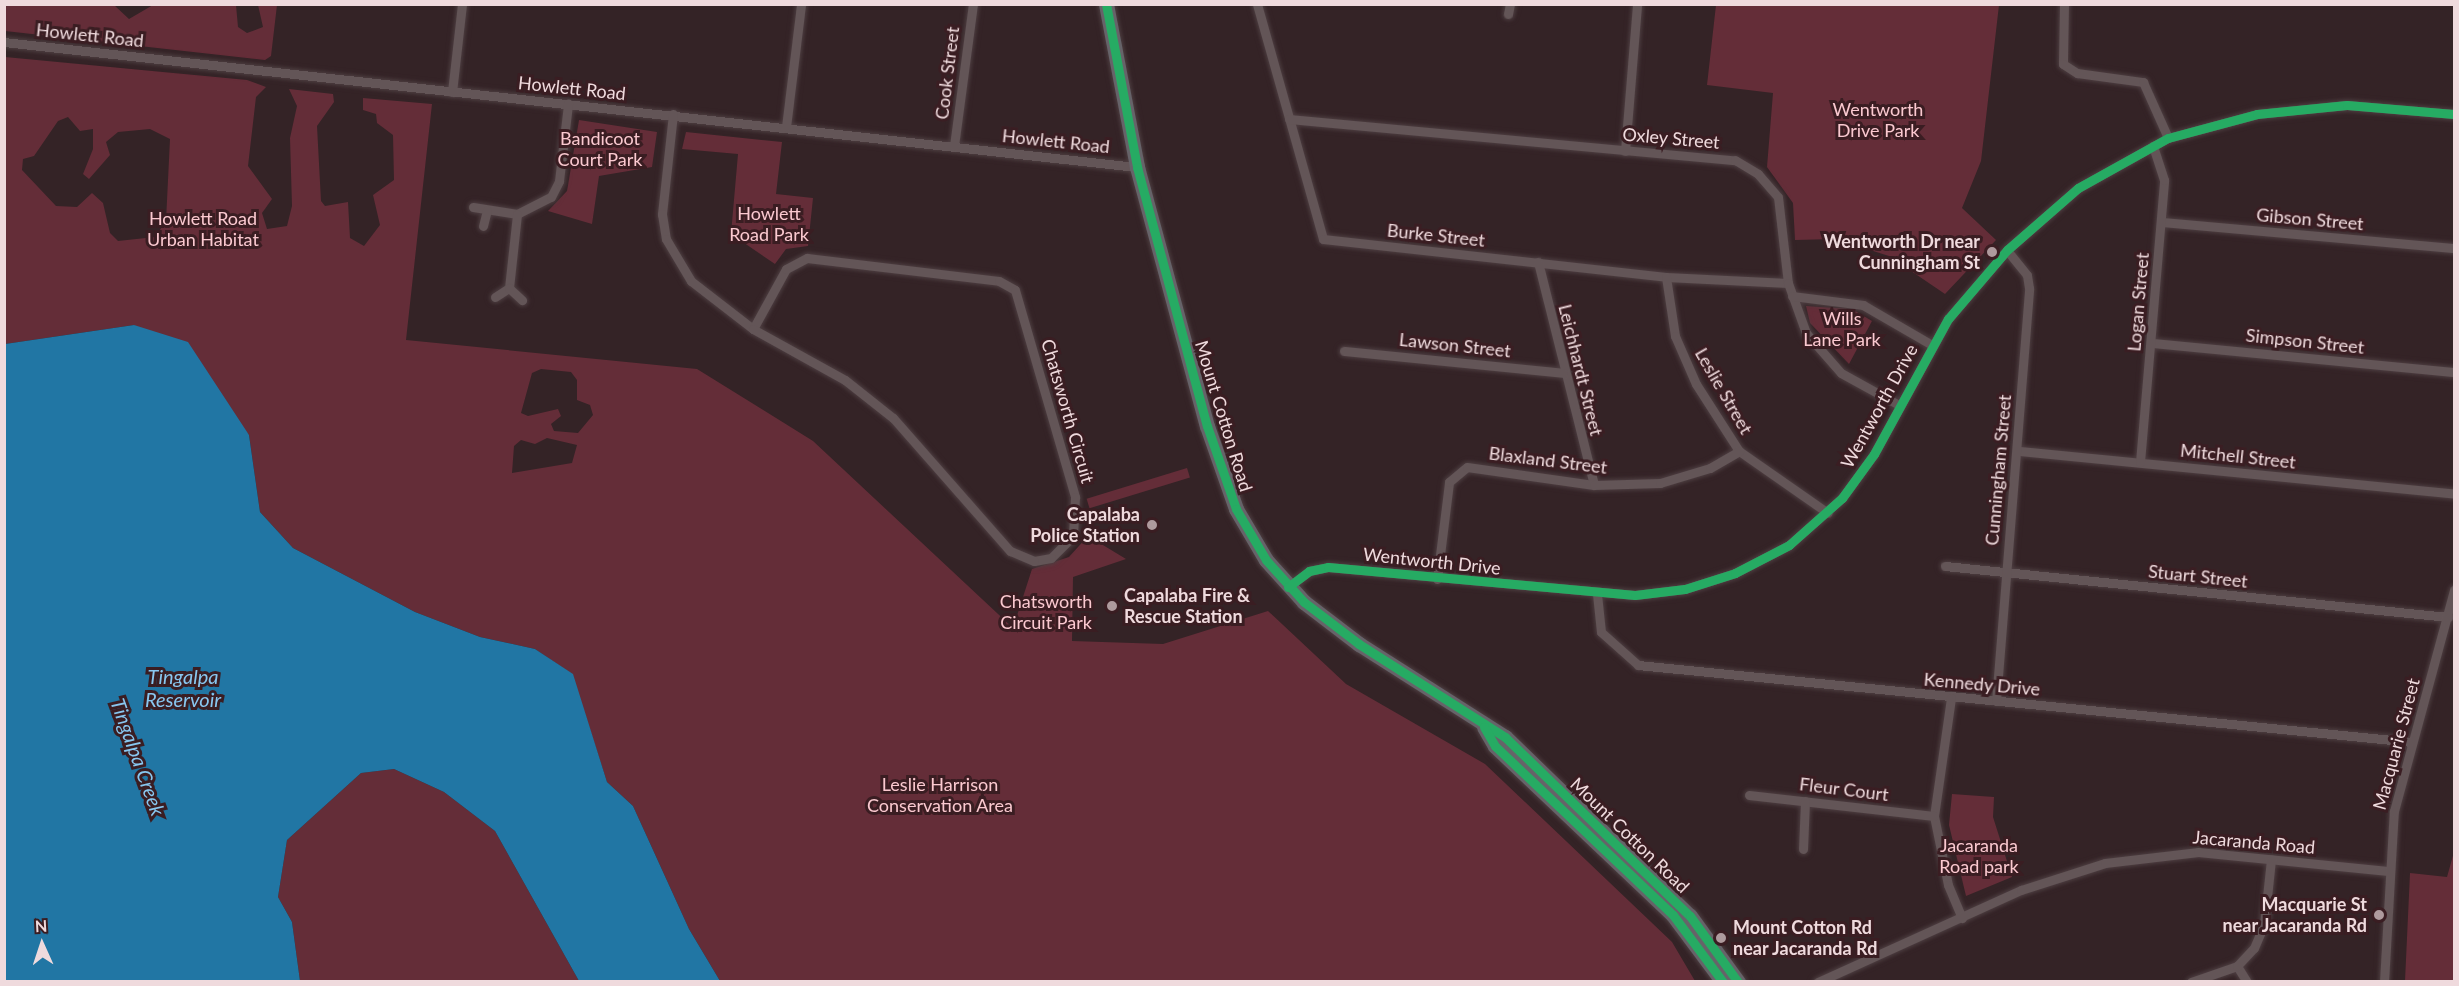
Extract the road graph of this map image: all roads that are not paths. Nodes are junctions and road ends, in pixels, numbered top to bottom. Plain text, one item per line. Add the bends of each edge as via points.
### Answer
1 (462, 4) edge
2 (801, 4) edge
3 (973, 4) edge
4 (1106, 4) edge
5 (1257, 4) edge
6 (1637, 4) edge
7 (2064, 4) edge
8 (4, 42) edge
9 (452, 92) junction
10 (568, 104) junction
11 (673, 114) junction
12 (2454, 114) edge
13 (1289, 119) junction
14 (786, 126) junction
15 (2168, 138) junction
16 (954, 146) junction
17 (2153, 146) junction
18 (1625, 151) junction
19 (1137, 167) junction
20 (473, 207) dead end
21 (487, 210) junction
22 (517, 214) junction
23 (2162, 222) junction
24 (483, 226) dead end
25 (2454, 248) edge
26 (2007, 250) junction
27 (1538, 262) junction
28 (1666, 277) junction
29 (1788, 283) junction
30 (508, 288) junction
31 (1792, 296) junction
32 (495, 297) dead end
33 (522, 300) dead end
34 (753, 329) junction
35 (2152, 343) junction
36 (1932, 345) junction
37 (1344, 351) dead end
38 (2454, 372) edge
39 (1563, 373) junction
40 (1899, 405) junction
41 (1739, 450) junction
42 (2019, 451) junction
43 (2140, 462) junction
44 (1594, 485) junction
45 (2454, 494) edge
46 (1828, 513) junction
47 (1945, 566) dead end
48 (2005, 574) junction
49 (1437, 579) junction
50 (1288, 587) junction
51 (2454, 590) edge
52 (1597, 594) junction
53 (2448, 617) junction
54 (1950, 698) junction
55 (1996, 701) junction
56 (2412, 742) junction
57 (1749, 795) dead end
58 (1805, 801) junction
59 (1934, 816) junction
60 (1803, 849) dead end
61 (2271, 859) junction
62 (2388, 871) junction
63 (1962, 918) junction
64 (2237, 966) junction
65 (1731, 978) edge
66 (1748, 981) edge
67 (1818, 981) edge
68 (2191, 981) edge
69 (2247, 981) edge
70 (2384, 981) edge

1 - 9 street
2 - 14 street
3 - 16 street, Cook Street
4 - 19 main road, Mount Cotton Road
5 - 13 street, Burke Street
6 - 18 street
7 - 15 street via 2063,64 2077,73 2143,82
8 - 9 street, Howlett Road
9 - 10 street, Howlett Road
10 - 11 street, Howlett Road
10 - 22 street via 559,180 537,209
11 - 14 street, Howlett Road
11 - 34 street, Chatsworth Circuit via 662,214 666,239 691,282
12 - 15 street, Wentworth Drive via 2309,107 2236,118
13 - 18 street, Oxley Street
13 - 27 street, Burke Street via 1323,239
14 - 16 street, Howlett Road
15 - 17 street, Wentworth Drive
16 - 19 street, Howlett Road
17 - 23 street, Logan Street via 2163,170
17 - 26 street, Wentworth Drive via 2078,188
18 - 29 street, Oxley Street via 1735,160 1758,174 1778,197
19 - 50 main road, Mount Cotton Road via 1219,467 1236,509
20 - 21 street
21 - 22 street
21 - 24 street
22 - 30 street
23 - 25 street, Gibson Street
23 - 35 street, Logan Street
26 - 36 street, Wentworth Drive
26 - 42 street, Cunningham Street via 2027,275 2029,288
27 - 28 street, Burke Street
27 - 39 street, Leichhardt Street
28 - 29 street, Burke Street
28 - 41 street, Leslie Street via 1675,336 1696,384
29 - 31 street, Oxley Street
30 - 32 street
30 - 33 street
31 - 36 street via 1863,305
31 - 40 street, Oxley Street via 1806,333 1831,364
34 - 34 street, Chatsworth Circuit via 786,269 807,258 999,281 1015,291 1075,497 1073,536 1051,558 1034,561 1010,551 892,418 845,380
35 - 38 street, Simpson Street
35 - 43 street, Logan Street
36 - 40 street, Wentworth Drive
37 - 39 street, Lawson Street
39 - 44 street, Leichhardt Street
40 - 46 street, Wentworth Drive via 1865,467
41 - 44 street, Blaxland Street via 1710,468 1660,483
41 - 46 street, Leslie Street
42 - 43 street, Mitchell Street
42 - 48 street, Cunningham Street
43 - 45 street, Mitchell Street
44 - 49 street, Blaxland Street via 1467,467 1449,482
46 - 52 street, Wentworth Drive via 1771,557 1723,578 1655,594
47 - 48 street, Stuart Street
48 - 53 street, Stuart Street
48 - 55 street, Cunningham Street
49 - 50 street, Wentworth Drive via 1328,567 1309,571
49 - 52 street, Wentworth Drive
50 - 65 main road, Mount Cotton Road via 1359,644 1505,737 1690,916
51 - 53 street, Macquarie Street
52 - 54 street, Kennedy Drive via 1601,632 1638,665
53 - 56 street, Macquarie Street
54 - 55 street, Kennedy Drive
54 - 59 street
55 - 56 street, Kennedy Drive
56 - 62 street, Macquarie Street via 2394,810
57 - 58 street, Fleur Court
58 - 59 street, Fleur Court
58 - 60 street
59 - 63 street via 1948,885
61 - 62 street, Jacaranda Road
61 - 63 street, Jacaranda Road via 2198,852 2140,856 2066,874
61 - 64 street via 2264,924 2254,948
62 - 70 street, Macquarie Street
63 - 67 street, Jacaranda Road
64 - 68 street
64 - 69 street
65 - 66 main road

